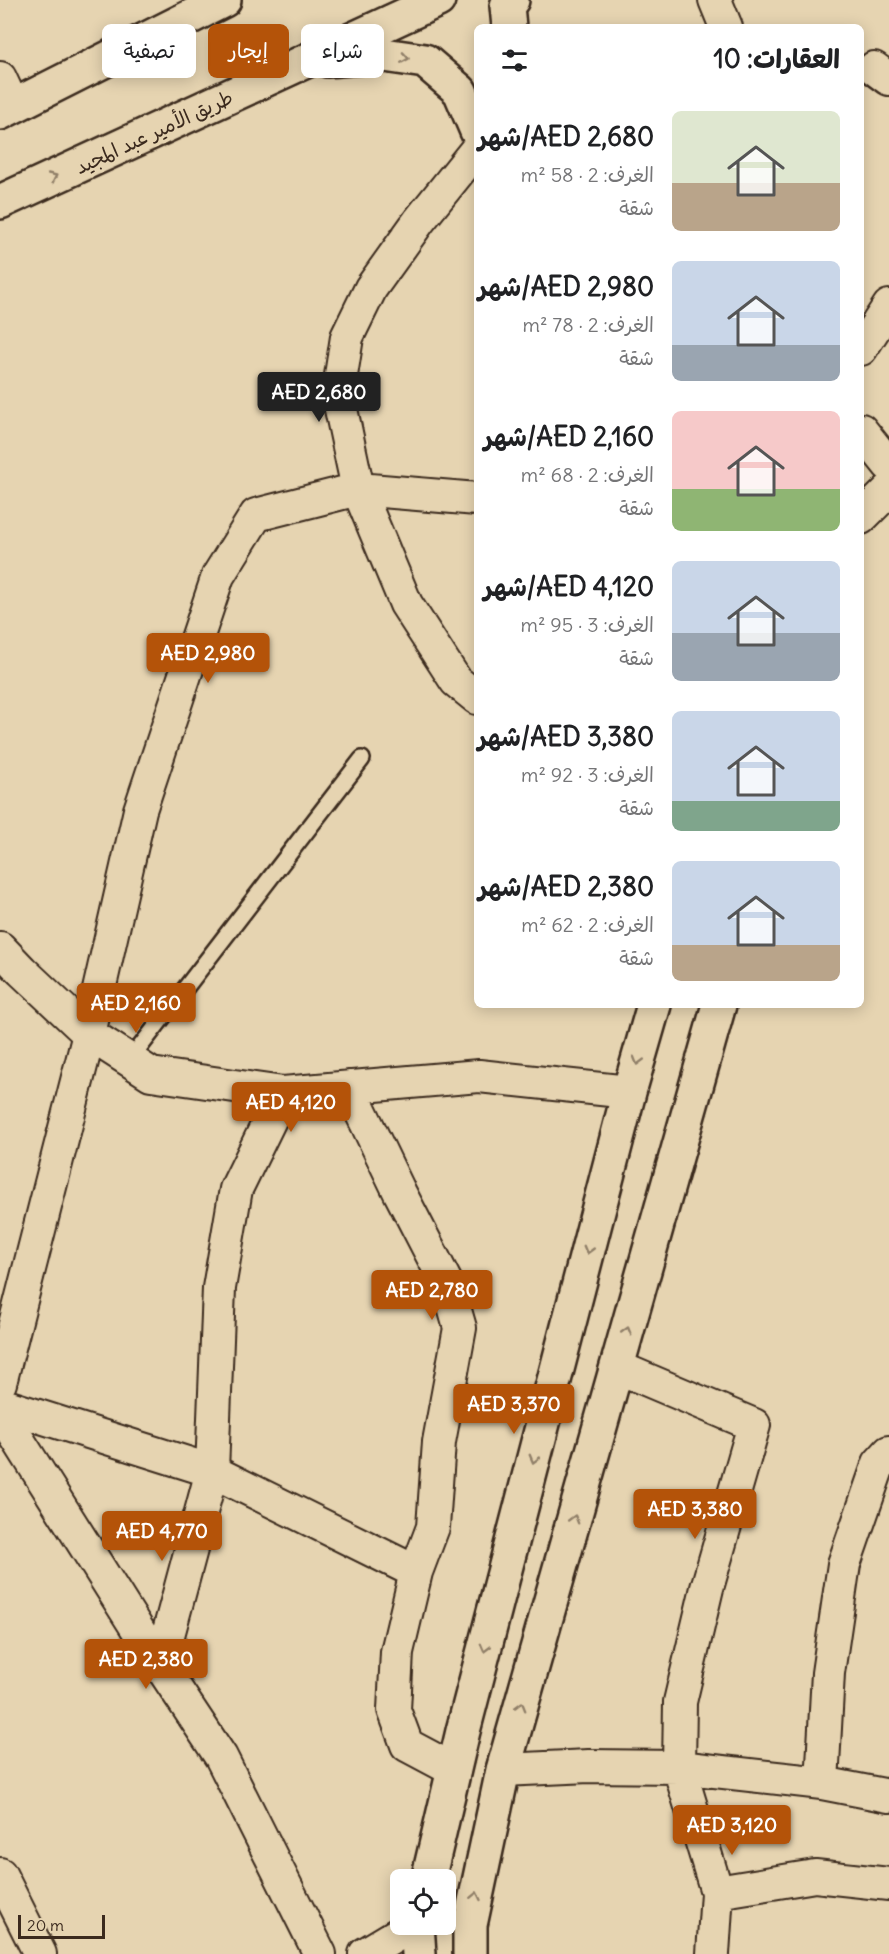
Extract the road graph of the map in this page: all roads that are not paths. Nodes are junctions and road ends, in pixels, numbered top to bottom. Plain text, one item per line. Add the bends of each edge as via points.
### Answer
1 (224, 0) edge
2 (438, 0) edge
3 (512, 0) edge
4 (715, 0) edge
5 (508, 24) edge
6 (725, 24) edge
7 (384, 26) edge
8 (384, 55) edge
9 (301, 65) edge
10 (4, 99) edge
11 (474, 124) edge
12 (474, 153) edge
13 (0, 202) edge
14 (889, 306) edge
15 (864, 344) edge
16 (864, 434) edge
17 (889, 465) edge
18 (358, 489) junction
19 (889, 490) edge
20 (474, 499) edge
21 (864, 515) edge
22 (474, 696) edge
23 (362, 759) dead end
24 (0, 948) edge
25 (653, 1008) edge
26 (718, 1008) edge
27 (89, 1034) junction
28 (130, 1060) junction
29 (349, 1087) junction
30 (284, 1092) junction
31 (629, 1092) junction
32 (617, 1367) junction
33 (0, 1383) edge
34 (0, 1404) edge
35 (0, 1410) edge
36 (886, 1460) edge
37 (213, 1471) junction
38 (416, 1572) junction
39 (160, 1665) junction
40 (679, 1767) junction
41 (454, 1770) junction
42 (503, 1770) junction
43 (822, 1783) junction
44 (889, 1796) edge
45 (431, 1869) edge
46 (889, 1884) edge
47 (3, 1887) edge
48 (717, 1892) junction
49 (397, 1935) edge
50 (417, 1935) edge
51 (40, 1954) edge
52 (320, 1954) edge
53 (365, 1954) edge
54 (418, 1954) edge
55 (470, 1954) edge
56 (713, 1954) edge

1 - 10 main road
2 - 7 main road, طريق الأمير عبد المجيد
3 - 5 main road via 507,6
4 - 6 street
8 -> 11 main road via 425,61 460,91
13 -> 9 main road, طريق الأمير عبد المجيد
12 - 18 street via 370,288 347,337 338,395
14 - 15 street
16 - 17 street
18 - 20 street
18 - 22 street via 406,604 456,681
18 - 27 street via 256,515 218,576 140,810
19 - 21 street
23 - 28 lane
24 - 27 street
25 -> 31 main road
32 -> 26 main road
27 - 28 street
27 - 33 street
28 - 30 street via 151,1074
29 - 30 street
29 - 31 street via 479,1076
29 - 38 street via 448,1286 460,1328 439,1442 433,1527
30 - 37 street via 236,1189 219,1288
31 -> 41 main road
32 - 40 street via 754,1425 707,1588 680,1702
42 -> 32 main road
34 - 37 street
35 - 39 street
36 - 43 street via 844,1564 828,1673
37 - 38 street
37 - 39 street
38 - 41 street via 397,1652 394,1710 407,1745
39 - 52 street via 221,1757
40 - 42 street
40 - 43 street
40 - 48 street
41 - 45 main road
55 -> 42 main road via 470,1925
43 - 44 street
46 - 48 street via 814,1876
47 - 51 street
48 - 56 street
49 - 53 street
50 - 54 main road

